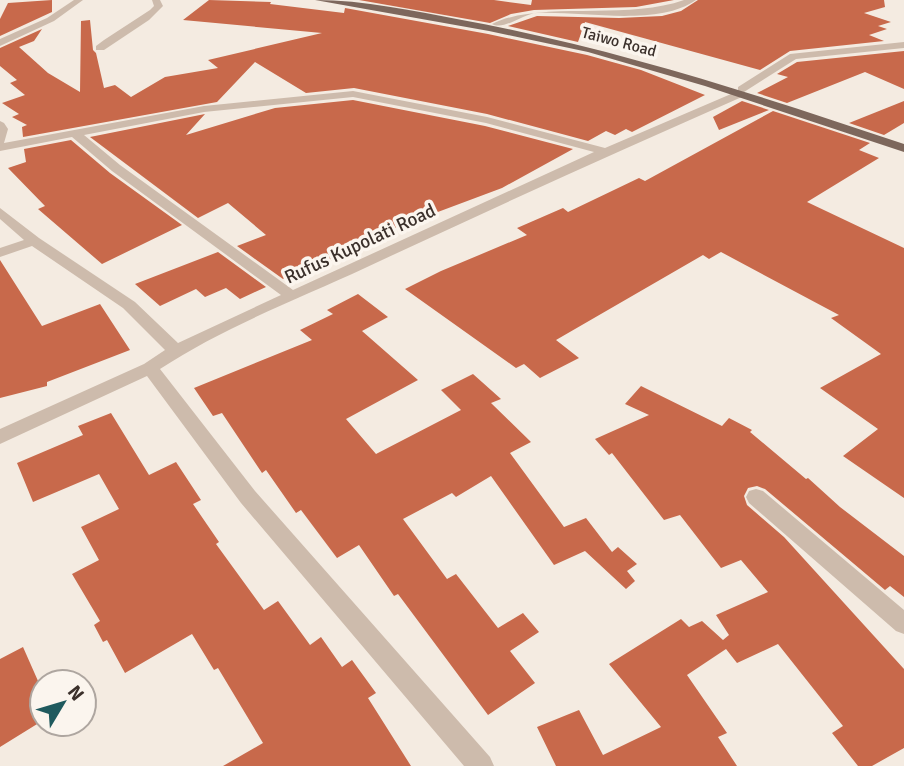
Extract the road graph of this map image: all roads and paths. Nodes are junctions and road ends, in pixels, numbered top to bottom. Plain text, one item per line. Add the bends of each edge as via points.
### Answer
1 (79, 0) edge
2 (156, 0) edge
3 (318, 0) edge
4 (351, 0) edge
5 (692, 0) edge
6 (497, 24) junction
7 (0, 32) edge
8 (20, 32) junction
9 (0, 43) edge
10 (904, 45) edge
11 (100, 48) dead end
12 (741, 92) junction
13 (0, 125) edge
14 (74, 133) junction
15 (0, 140) edge
16 (904, 142) edge
17 (0, 147) edge
18 (904, 148) edge
19 (607, 152) junction
20 (0, 212) edge
21 (34, 241) junction
22 (0, 253) edge
23 (292, 296) junction
24 (176, 351) junction
25 (150, 368) junction
26 (0, 437) edge
27 (756, 497) dead end
28 (904, 624) edge
29 (481, 766) edge

1 - 8 street via 49,23
2 - 11 street via 159,6 153,13
3 - 12 main road, Taiwo Road via 430,16 546,40
4 - 6 main road, Taiwo Road
5 - 6 street via 637,12 532,10
6 - 12 main road, Taiwo Road via 604,49
7 - 8 street
8 - 9 street
10 - 12 street, Rufus Kupolati Road via 794,57
12 - 16 main road, Taiwo Road
12 - 18 main road, Taiwo Road
12 - 19 street, Rufus Kupolati Road
13 - 15 street
14 - 17 street
14 - 19 street via 204,109 353,94 487,120
14 - 23 street
19 - 23 street, Rufus Kupolati Road
20 - 21 street
21 - 22 street
21 - 24 street via 129,305
23 - 24 street, Rufus Kupolati Road
24 - 25 street, Rufus Kupolati Road
25 - 26 street, Rufus Kupolati Road
25 - 29 street via 248,497
27 - 28 street

